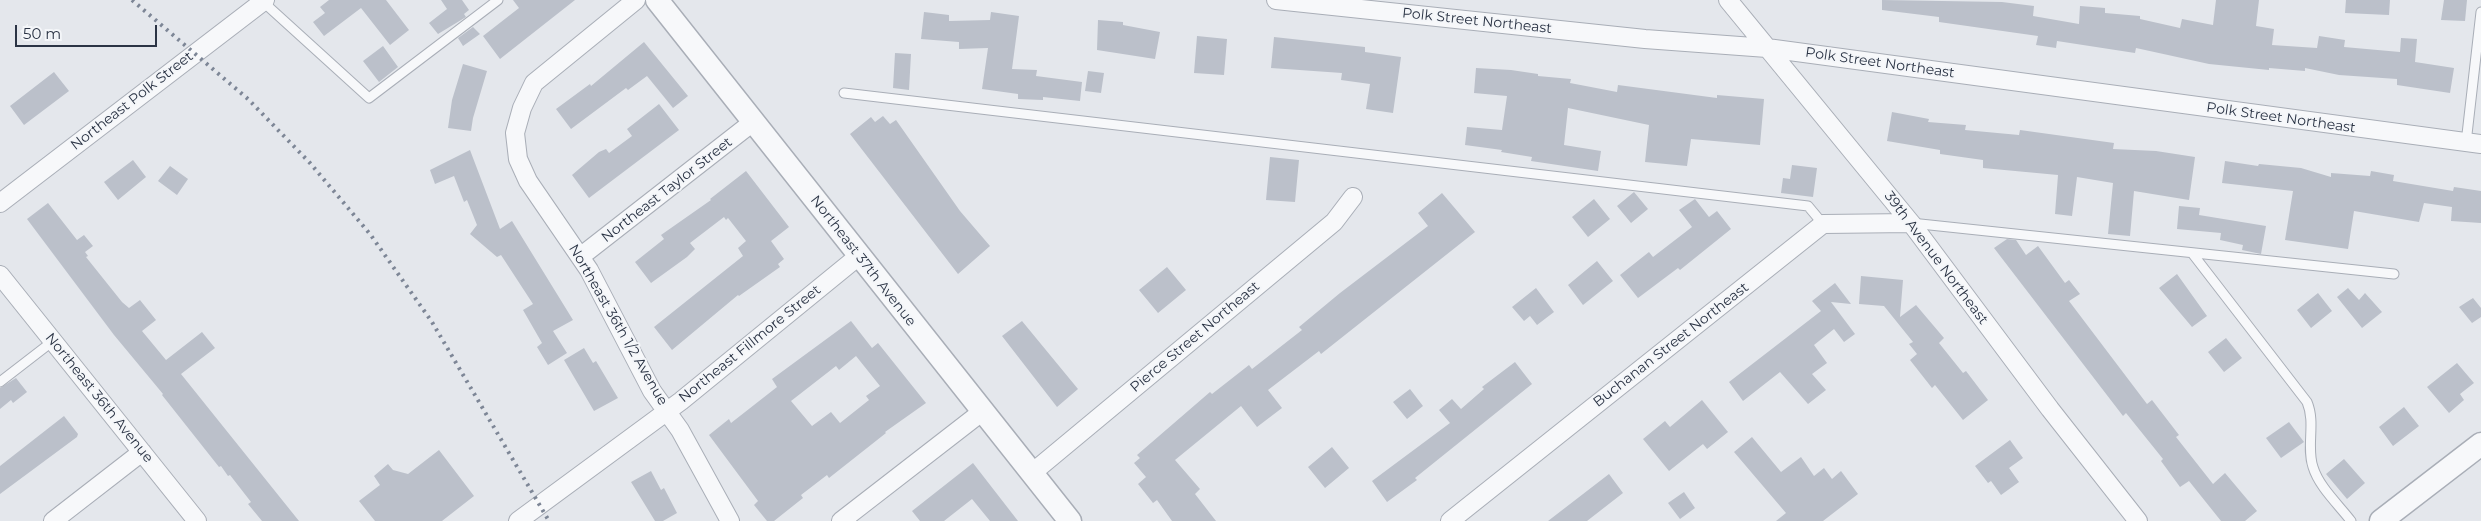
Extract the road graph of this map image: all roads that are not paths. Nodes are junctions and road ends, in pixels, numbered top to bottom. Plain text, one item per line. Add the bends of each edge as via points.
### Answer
1 (263, 0) edge
2 (498, 0) edge
3 (636, 0) edge
4 (657, 0) edge
5 (1276, 0) edge
6 (1728, 0) edge
7 (2481, 12) edge
8 (1767, 48) junction
9 (844, 93) dead end
10 (753, 122) junction
11 (2474, 144) edge
12 (1353, 197) dead end
13 (0, 203) edge
14 (1911, 223) junction
15 (1823, 224) junction
16 (2192, 253) junction
17 (860, 255) junction
18 (580, 257) junction
19 (2394, 274) dead end
20 (0, 275) edge
21 (53, 341) junction
22 (0, 382) edge
23 (667, 411) junction
24 (983, 411) junction
25 (2481, 444) edge
26 (142, 452) junction
27 (1032, 473) junction
28 (53, 521) edge
29 (197, 521) edge
30 (518, 521) edge
31 (730, 521) edge
32 (841, 521) edge
33 (1070, 521) edge
34 (1450, 521) edge
35 (2138, 521) edge
36 (2351, 521) edge
37 (2381, 521) edge

1 - 2 lane via 369,98
1 - 13 street, Northeast Polk Street
3 - 18 street, Northeast 36th 1/2 Avenue via 534,84 522,108 515,133 518,159 528,181
4 - 10 street, Northeast 37th Avenue
5 - 8 street, Polk Street Northeast via 1645,39
6 - 8 street, 39th Avenue Northeast
7 - 11 lane
8 - 11 street, Polk Street Northeast
8 - 14 street, 39th Avenue Northeast
9 - 15 lane via 1808,206
10 - 17 street, Northeast 37th Avenue
10 - 18 street, Northeast Taylor Street
12 - 27 street, Pierce Street Northeast via 1334,222
14 - 15 street
14 - 16 lane
14 - 35 street, 39th Avenue Northeast
15 - 34 street, Buchanan Street Northeast
16 - 19 lane
16 - 36 lane via 2307,402 2311,411 2312,466
17 - 23 street, Northeast Fillmore Street
17 - 24 street, Northeast 37th Avenue
18 - 23 street, Northeast 36th 1/2 Avenue via 652,391
20 - 21 street, Northeast 36th Avenue
21 - 22 lane
21 - 26 street, Northeast 36th Avenue
23 - 30 street, Northeast Fillmore Street
23 - 31 street, Northeast 36th 1/2 Avenue
24 - 27 street, Northeast 37th Avenue
24 - 32 street
25 - 37 street
26 - 28 street
26 - 29 street, Northeast 36th Avenue
27 - 33 street, Northeast 37th Avenue

